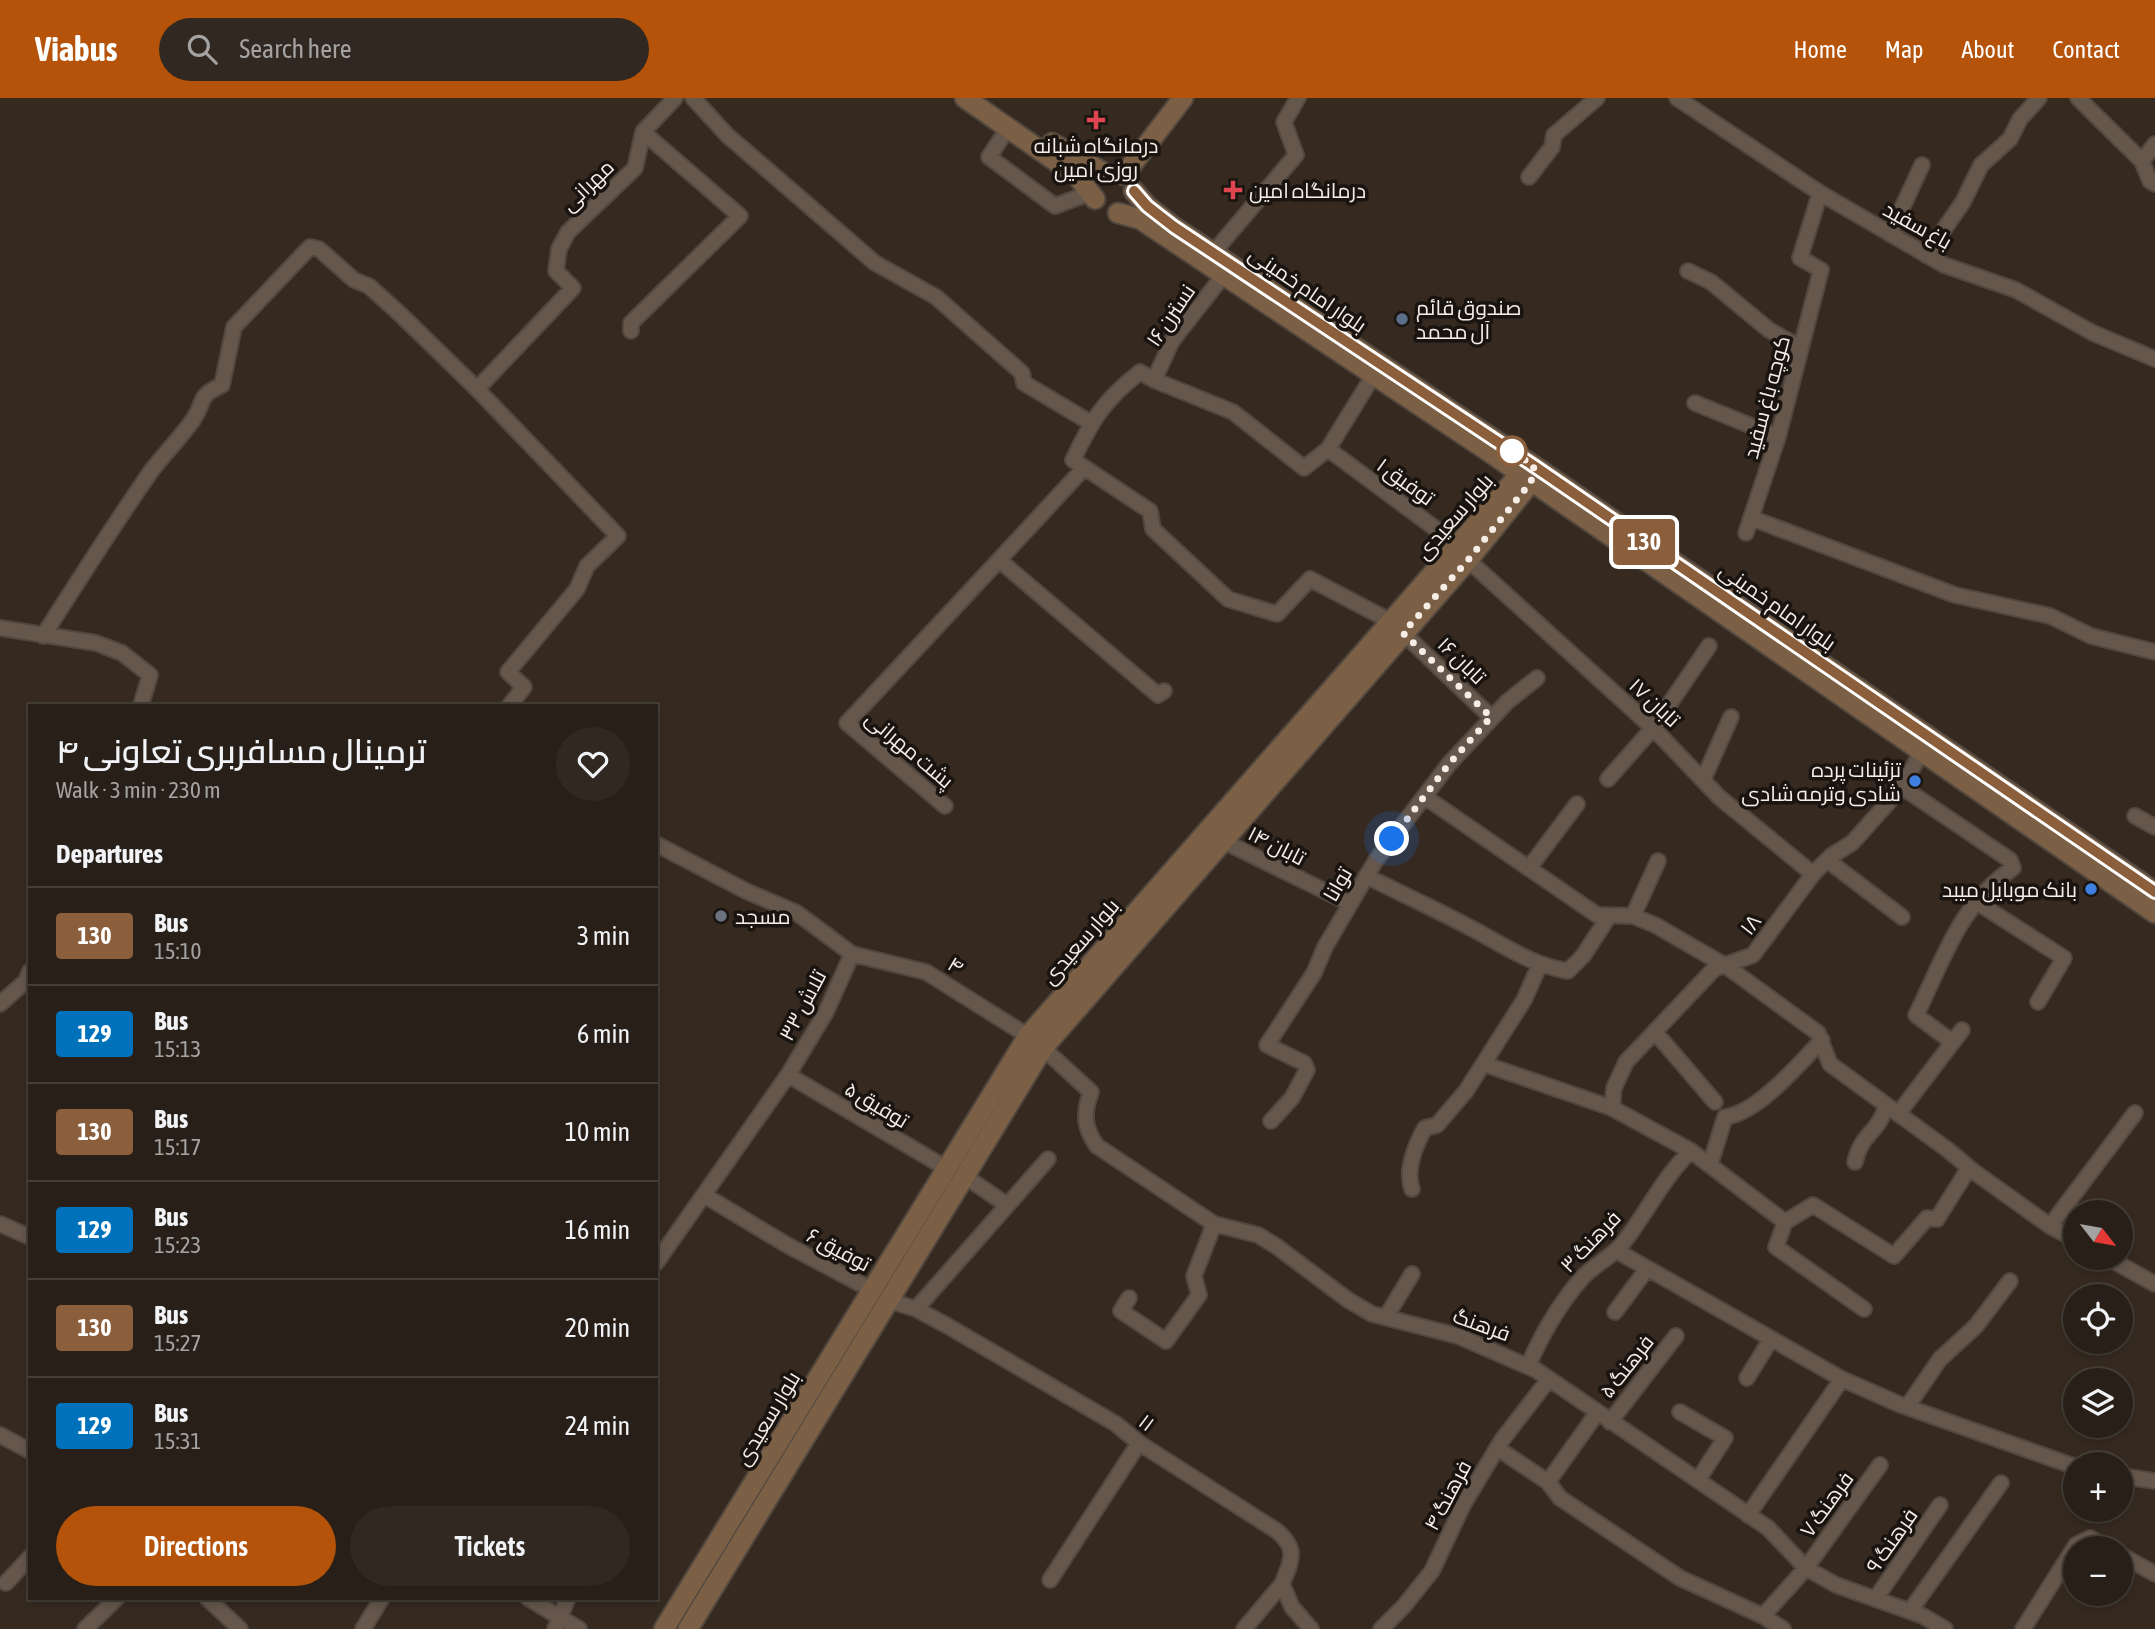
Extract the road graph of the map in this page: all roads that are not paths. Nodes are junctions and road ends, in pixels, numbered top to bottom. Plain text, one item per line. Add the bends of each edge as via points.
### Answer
1 (675, 98) edge
2 (693, 98) edge
3 (965, 98) edge
4 (986, 98) edge
5 (1183, 98) edge
6 (1298, 98) edge
7 (1597, 98) edge
8 (1677, 98) edge
9 (2039, 98) edge
10 (2078, 98) edge
11 (1008, 128) junction
12 (643, 132) junction
13 (2155, 144) edge
14 (2142, 161) junction
15 (1922, 165) dead end
16 (1529, 177) dead end
17 (1122, 180) junction
18 (2155, 184) edge
19 (1820, 193) junction
20 (1093, 196) junction
21 (1118, 213) junction
22 (1890, 234) junction
23 (1213, 253) junction
24 (1926, 255) junction
25 (1688, 271) dead end
26 (1223, 276) junction
27 (631, 331) dead end
28 (1801, 348) junction
29 (2155, 359) edge
30 (1373, 376) junction
31 (1154, 380) junction
32 (477, 389) junction
33 (1695, 403) dead end
34 (1091, 422) junction
35 (1778, 437) junction
36 (1328, 449) junction
37 (1488, 451) junction
38 (1084, 468) junction
39 (1528, 474) junction
40 (1563, 504) junction
41 (1502, 507) junction
42 (1464, 553) junction
43 (999, 560) junction
44 (1398, 627) junction
45 (0, 628) edge
46 (43, 636) junction
47 (1709, 646) dead end
48 (2155, 652) edge
49 (1537, 678) dead end
50 (1164, 691) dead end
51 (141, 704) edge
52 (511, 704) edge
53 (1491, 717) junction
54 (1731, 717) dead end
55 (1653, 728) junction
56 (1921, 753) junction
57 (1608, 779) dead end
58 (1703, 780) junction
59 (1902, 786) junction
60 (1425, 797) junction
61 (1248, 800) junction
62 (1577, 804) dead end
63 (945, 806) dead end
64 (2135, 816) dead end
65 (2155, 827) edge
66 (1223, 841) junction
67 (658, 845) edge
68 (1827, 860) junction
69 (1658, 861) dead end
70 (1529, 868) junction
71 (1812, 874) junction
72 (1366, 876) junction
73 (2155, 892) edge
74 (1975, 901) junction
75 (1349, 904) junction
76 (2155, 913) edge
77 (1609, 916) junction
78 (1633, 916) junction
79 (1902, 917) dead end
80 (852, 954) junction
81 (1540, 964) junction
82 (1726, 966) junction
83 (28, 976) edge
84 (1, 1002) edge
85 (2038, 1002) dead end
86 (1962, 1030) dead end
87 (1655, 1032) junction
88 (1822, 1040) junction
89 (1035, 1042) junction
90 (1952, 1042) junction
91 (1484, 1064) junction
92 (788, 1075) junction
93 (1715, 1102) dead end
94 (1612, 1108) junction
95 (1892, 1109) junction
96 (2135, 1113) dead end
97 (1271, 1121) dead end
98 (1691, 1151) junction
99 (1048, 1159) dead end
100 (1855, 1162) dead end
101 (1710, 1165) junction
102 (1969, 1168) junction
103 (954, 1171) junction
104 (1412, 1189) dead end
105 (704, 1195) junction
106 (1007, 1205) junction
107 (1785, 1222) junction
108 (0, 1224) edge
109 (1214, 1224) junction
110 (2050, 1226) junction
111 (2063, 1233) edge
112 (28, 1236) edge
113 (1617, 1251) junction
114 (658, 1260) edge
115 (1647, 1269) junction
116 (2130, 1270) edge
117 (1412, 1274) dead end
118 (2010, 1281) dead end
119 (2155, 1284) edge
120 (879, 1295) junction
121 (1129, 1298) dead end
122 (916, 1309) junction
123 (1864, 1309) dead end
124 (1615, 1312) dead end
125 (1386, 1317) junction
126 (1676, 1336) dead end
127 (1771, 1339) junction
128 (1528, 1366) junction
129 (1747, 1378) dead end
130 (1549, 1379) junction
131 (1842, 1379) junction
132 (1907, 1407) junction
133 (1680, 1412) dead end
134 (1597, 1413) junction
135 (1610, 1422) junction
136 (0, 1435) edge
137 (1139, 1443) junction
138 (1497, 1448) junction
139 (28, 1450) edge
140 (2063, 1462) edge
141 (1880, 1465) dead end
142 (2133, 1478) edge
143 (1698, 1480) junction
144 (1548, 1482) junction
145 (2155, 1482) edge
146 (2001, 1483) dead end
147 (1940, 1506) dead end
148 (1748, 1515) junction
149 (28, 1559) edge
150 (2133, 1562) edge
151 (2063, 1566) edge
152 (1806, 1568) junction
153 (2155, 1574) edge
154 (1050, 1580) dead end
155 (6, 1583) dead end
156 (1282, 1584) junction
157 (1876, 1598) junction
158 (115, 1600) edge
159 (209, 1600) edge
160 (381, 1600) edge
161 (530, 1600) edge
162 (567, 1600) edge
163 (1910, 1611) junction
164 (1763, 1616) junction
165 (558, 1624) edge
166 (85, 1629) edge
167 (240, 1629) edge
168 (363, 1629) edge
169 (579, 1629) edge
170 (664, 1629) edge
171 (688, 1629) edge
172 (1244, 1629) edge
173 (1311, 1629) edge
174 (1381, 1629) edge
175 (1783, 1629) edge
176 (1945, 1629) edge
177 (2023, 1629) edge

1 - 12 street
2 - 34 street via 727,135 875,263 936,298 1021,373 1024,383
3 - 11 main road
4 - 17 main road, بلوار امام خمینی via 1066,152
5 - 17 main road
6 - 23 street via 1284,122 1296,155
7 - 16 street via 1554,135 1552,147
8 - 19 street, باغ سفید
9 - 24 street via 2010,139 1981,165 1963,202
10 - 14 street
11 - 20 main road via 1077,176
11 - 20 street via 989,158 1055,206
12 - 27 street via 740,216 631,323
12 - 32 street, مهرانی via 635,168 568,232 558,248 556,271 573,288
13 - 14 street
14 - 18 street
15 - 22 street
17 - 20 main road via 1098,180
17 - 21 main road via 1133,201
17 - 23 main road, بلوار امام خمینی via 1147,206
19 - 22 street, باغ سفید
19 - 28 street, کوچه باغ سفید via 1800,258 1821,270
20 - 21 main road via 1100,207
21 - 26 main road, بلوار امام خمینی via 1140,219
22 - 24 street, باغ سفید
23 - 39 main road, بلوار امام خمینی
24 - 29 street, باغ سفید via 2016,290 2092,333
25 - 28 street via 1711,282 1769,330
26 - 30 main road, بلوار امام خمینی
26 - 31 street, نسترن ۱۶ via 1172,341
28 - 35 street, کوچه باغ سفید
30 - 36 street
30 - 37 main road, بلوار امام خمینی
31 - 34 street via 1140,372 1114,393
31 - 36 street via 1233,412 1304,468
32 - 46 street via 369,286 310,247 234,327 222,385 208,392 199,404 194,418 94,554
32 - 52 street via 618,536 587,566 577,589 508,672 524,687
33 - 35 street
34 - 38 street via 1073,460
35 - 48 street, کوچه باغ سفید via 1749,525 1955,595 2050,616 2091,636
36 - 42 street, توفیق ۱
37 - 39 main road, بلوار امام خمینی
37 - 41 main road via 1497,467
38 - 43 street
38 - 44 street, تابان ۱۶ via 1150,511 1153,529 1228,599 1277,614 1310,579
39 - 40 main road, بلوار امام خمینی
39 - 41 main road, بلوار سعیدی
39 - 73 main road, بلوار امام خمینی
40 - 41 main road via 1545,501
40 - 56 main road, بلوار امام خمینی
41 - 42 main road, بلوار سعیدی
42 - 44 main road, بلوار سعیدی
42 - 55 street, تابان ۱۷
43 - 50 street via 1158,695
43 - 63 street, پشت مهرانی via 847,723
44 - 53 street, تابان ۱۶
44 - 61 main road, بلوار سعیدی
45 - 46 street
46 - 51 street via 96,643 122,653 150,675
47 - 55 street
49 - 53 street, توانا
53 - 60 street, توانا
54 - 58 street
55 - 57 street
55 - 58 street, تابان ۱۷
56 - 59 street, ۱۸
56 - 76 main road, بلوار امام خمینی
58 - 71 street, تابان ۱۷
59 - 68 street, ۱۸ via 1852,843
59 - 74 street via 2010,860 2013,868
60 - 70 street
60 - 72 street, توانا
61 - 66 main road, بلوار سعیدی
61 - 89 main road, بلوار سعیدی
62 - 70 street
64 - 65 street
66 - 75 street, تابان ۱۴
66 - 89 main road, بلوار سعیدی
67 - 80 street via 797,913
68 - 71 street, ۱۸
68 - 79 street
69 - 78 street
70 - 77 street via 1597,915
71 - 82 street, ۱۸ via 1753,955
72 - 75 street, توانا
72 - 81 street
74 - 85 street via 2064,958
74 - 90 street via 1948,944 1916,1015
75 - 97 street, توانا via 1314,973 1268,1045 1304,1063 1307,1070 1292,1098
77 - 78 street
77 - 81 street via 1568,971
78 - 82 street
80 - 89 street, ۴ via 926,972
80 - 92 street, تلاش ۳۳ via 826,1012
81 - 91 street via 1524,1000
82 - 87 street, ۱۸ via 1714,969
82 - 88 street
83 - 84 street
86 - 90 street
87 - 93 street
87 - 94 street, ۱۸ via 1626,1062 1614,1088
88 - 95 street via 1830,1064
88 - 101 street via 1753,1106 1725,1117
89 - 103 main road, بلوار سعیدی
89 - 109 street, فرهنگ via 1091,1093 1085,1120 1097,1146
90 - 95 street
91 - 94 street
91 - 104 street via 1437,1125 1425,1128 1408,1178
92 - 103 street, توفیق ۵
92 - 105 street, تلاش ۳۳
94 - 98 street
95 - 100 street via 1859,1145
95 - 102 street
96 - 110 street
98 - 101 street
98 - 113 street, فرهنگ ۳ via 1677,1164
99 - 106 street
101 - 107 street
102 - 107 street via 1937,1219 1927,1218 1894,1256 1813,1205
102 - 110 street
103 - 106 street, توفیق ۵
103 - 120 main road, بلوار سعیدی
105 - 114 street, تلاش ۳۳
105 - 120 street, توفیق ۶
106 - 122 street
107 - 123 street via 1776,1247
108 - 112 street
109 - 121 street via 1194,1276 1199,1295 1166,1341 1121,1311
109 - 125 street, فرهنگ via 1258,1234 1348,1300
110 - 111 street
113 - 115 street
113 - 128 street, فرهنگ ۳ via 1598,1262 1560,1306
115 - 124 street
115 - 127 street
116 - 119 street
117 - 125 street
118 - 132 street via 1976,1326 1940,1359
120 - 122 street, ۱۱
120 - 170 main road, بلوار سعیدی
120 - 171 main road, بلوار سعیدی
122 - 137 street, ۱۱ via 1100,1414
125 - 128 street, فرهنگ via 1458,1336
126 - 135 street, فرهنگ ۵
127 - 129 street
127 - 131 street
128 - 130 street, فرهنگ
130 - 134 street, فرهنگ
130 - 138 street, فرهنگ ۴
131 - 132 street
131 - 148 street
132 - 140 street
133 - 143 street via 1726,1438
134 - 135 street, فرهنگ
134 - 144 street
135 - 143 street, فرهنگ
136 - 139 street
137 - 154 street
137 - 156 street, ۱۱ via 1289,1541 1293,1551
138 - 144 street
138 - 174 street, فرهنگ ۴ via 1432,1571
141 - 152 street, فرهنگ ۷
142 - 145 street
143 - 148 street, فرهنگ
144 - 164 street via 1560,1498 1680,1578
146 - 163 street
147 - 157 street, فرهنگ ۹
148 - 152 street, فرهنگ via 1768,1528
149 - 155 street
150 - 153 street
151 - 177 street
152 - 157 street, فرهنگ via 1836,1585
152 - 164 street, فرهنگ ۷
156 - 172 street
156 - 173 street via 1292,1607
157 - 163 street, فرهنگ
158 - 166 street
159 - 167 street
160 - 168 street
161 - 165 street
162 - 165 street
163 - 176 street, فرهنگ
164 - 175 street
165 - 169 street

